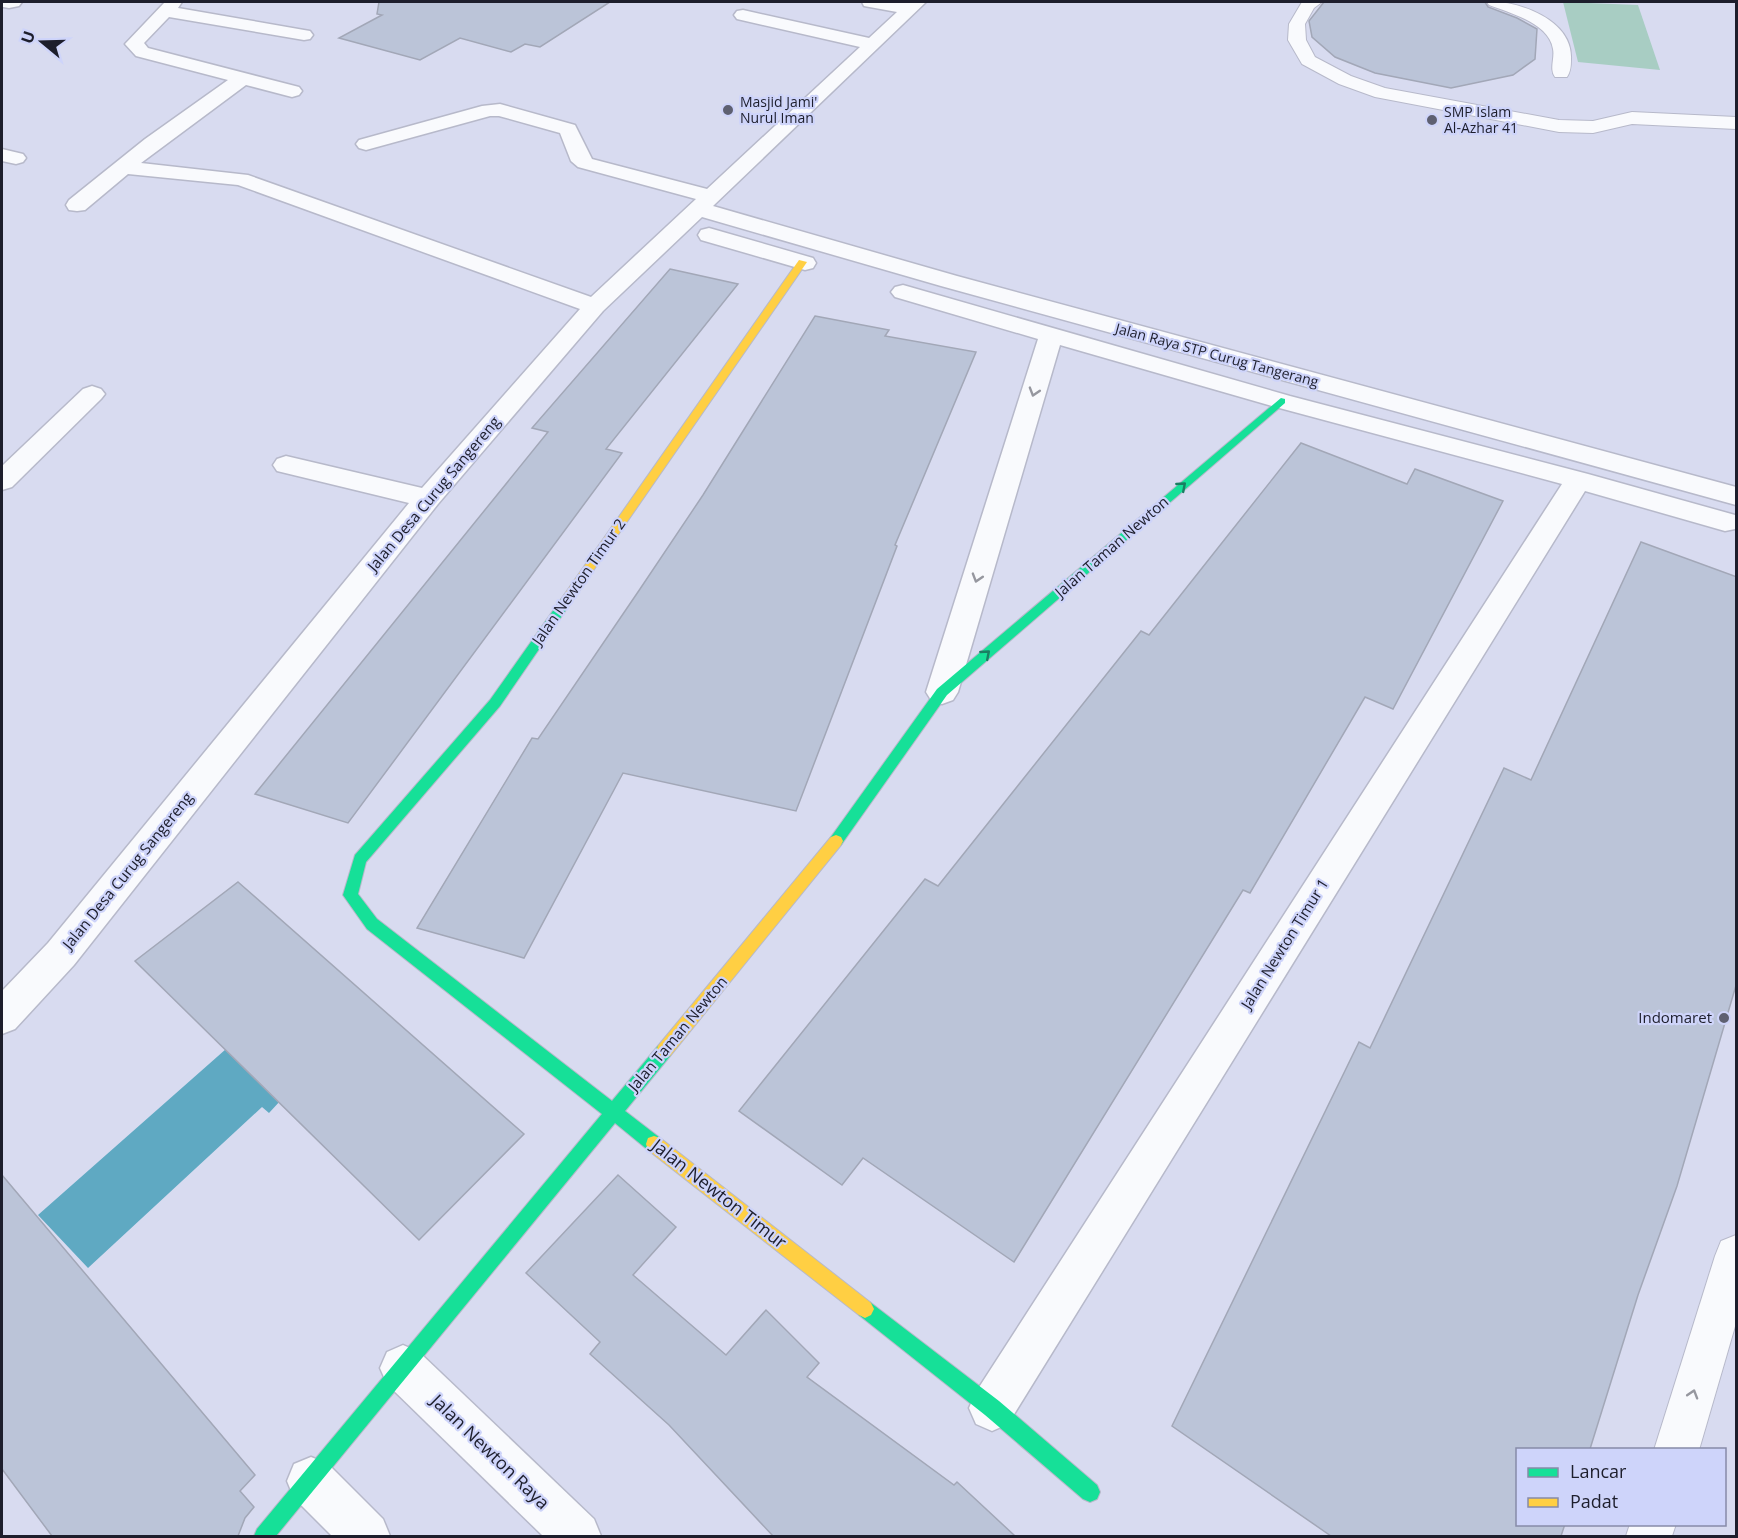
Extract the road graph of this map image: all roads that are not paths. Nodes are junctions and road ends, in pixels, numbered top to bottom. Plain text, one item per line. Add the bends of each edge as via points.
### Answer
1 (870, 2) edge
2 (1314, 2) edge
3 (1495, 2) edge
4 (913, 5) edge
5 (170, 6) edge
6 (743, 15) dead end
7 (304, 34) dead end
8 (872, 44) junction
9 (1561, 73) dead end
10 (244, 77) junction
11 (292, 90) dead end
12 (1737, 123) edge
13 (366, 144) dead end
14 (123, 167) junction
15 (705, 202) junction
16 (77, 205) dead end
17 (709, 235) dead end
18 (802, 262) junction
19 (595, 306) junction
20 (1051, 336) junction
21 (92, 394) dead end
22 (1281, 401) junction
23 (286, 465) dead end
24 (1578, 480) junction
25 (2, 481) edge
26 (1737, 496) edge
27 (428, 498) junction
28 (1725, 522) dead end
29 (942, 692) junction
30 (350, 895) joint
31 (2, 1017) edge
32 (613, 1111) junction
33 (1737, 1256) edge
34 (403, 1368) junction
35 (992, 1408) junction
36 (1676, 1448) edge
37 (311, 1481) junction
38 (1090, 1492) dead end
39 (264, 1536) edge
40 (366, 1536) edge
41 (577, 1536) edge

1 - 4 street
2 - 12 lane via 1297,24 1297,40 1308,60 1381,93 1559,126 1593,127 1632,118
3 - 9 lane via 1552,30 1562,46
4 - 8 street, Jalan Desa Curug Sangereng
5 - 7 street
5 - 10 street via 137,40 136,48
6 - 8 street
8 - 15 street, Jalan Desa Curug Sangereng
10 - 11 street
10 - 14 street
13 - 15 street, Jalan Raya STP Curug Tangerang via 500,110 568,129 585,163
14 - 16 street
14 - 19 street via 241,179
15 - 19 street, Jalan Desa Curug Sangereng
15 - 26 street, Jalan Raya STP Curug Tangerang via 1006,297
17 - 18 street
18 - 20 street
18 - 30 street, Jalan Newton Timur 2 via 495,703 360,859
19 - 27 street, Jalan Desa Curug Sangereng
20 - 22 street
20 -> 29 street, Jalan Taman Newton
21 - 25 street
22 - 24 street
29 -> 22 street, Jalan Taman Newton
23 - 27 street
24 - 28 street
24 - 35 street, Jalan Newton Timur 1
27 - 31 street, Jalan Desa Curug Sangereng via 61,954
29 - 32 street, Jalan Taman Newton via 819,863
30 - 32 street, Jalan Newton Timur via 372,924
32 - 34 street, Jalan Taman Newton
32 - 35 street, Jalan Newton Timur
36 -> 33 lane
34 - 37 street, Jalan Taman Newton
34 - 41 street, Jalan Newton Raya
35 - 38 street, Jalan Newton Timur
37 - 39 street, Jalan Taman Newton
37 - 40 street

